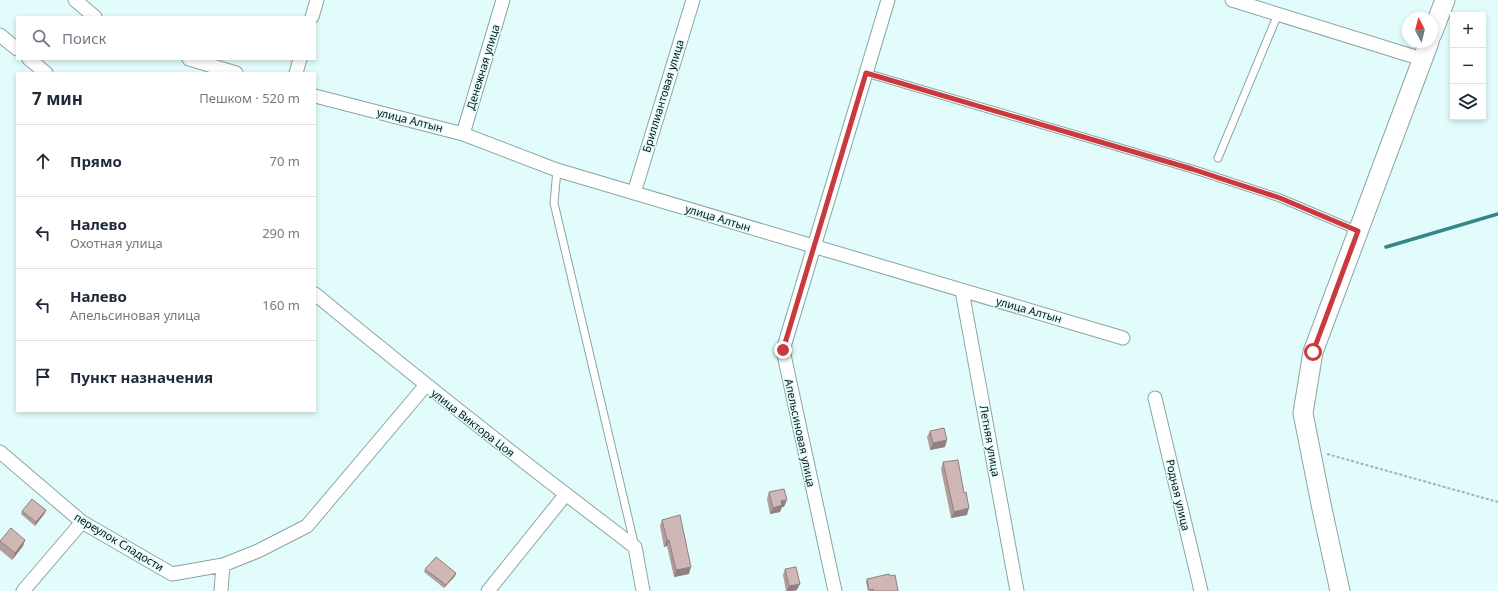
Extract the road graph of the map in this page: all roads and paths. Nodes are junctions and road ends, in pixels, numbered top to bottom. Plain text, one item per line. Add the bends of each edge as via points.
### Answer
1 (75, 0) edge
2 (317, 0) edge
3 (503, 0) edge
4 (693, 0) edge
5 (888, 0) edge
6 (1232, 0) edge
7 (1445, 0) edge
8 (1278, 14) junction
9 (94, 16) edge
10 (312, 16) edge
11 (1438, 18) edge
12 (0, 35) edge
13 (16, 48) edge
14 (1426, 50) edge
15 (30, 60) edge
16 (192, 60) edge
17 (300, 60) edge
18 (45, 72) edge
19 (233, 72) edge
20 (296, 72) edge
21 (866, 73) junction
22 (316, 96) edge
23 (463, 134) junction
24 (1218, 158) dead end
25 (557, 170) junction
26 (634, 193) junction
27 (1358, 231) junction
28 (814, 247) junction
29 (962, 291) junction
30 (316, 295) edge
31 (1123, 338) dead end
32 (426, 385) junction
33 (1156, 398) dead end
34 (1310, 449) junction
35 (0, 452) edge
36 (566, 494) junction
37 (1498, 502) edge
38 (82, 522) junction
39 (635, 547) junction
40 (223, 565) junction
41 (23, 591) edge
42 (221, 591) edge
43 (488, 591) edge
44 (643, 591) edge
45 (835, 591) edge
46 (1017, 591) edge
47 (1201, 591) edge
48 (1340, 591) edge

1 - 9 street
2 - 10 street
3 - 23 street, Денежная улица
4 - 26 street, Бриллиантовая улица
5 - 21 street, Апельсиновая улица
6 - 8 street
7 - 11 main road
8 - 14 street via 1321,27
8 - 24 lane
12 - 13 street
14 - 27 main road
15 - 18 street
16 - 19 street
17 - 20 street
21 - 27 lane via 1192,169 1280,198
21 - 28 street, Апельсиновая улица
22 - 23 street, улица Алтын
23 - 25 street, улица Алтын
25 - 26 street, улица Алтын
25 - 39 lane via 554,203
26 - 28 street, улица Алтын
27 - 34 main road via 1313,352 1303,413
28 - 29 street, улица Алтын
28 - 45 street, Апельсиновая улица via 783,350
29 - 31 street, улица Алтын
29 - 46 street, Летняя улица
30 - 32 street, улица Виктора Цоя
32 - 36 street, улица Виктора Цоя
32 - 40 street, переулок Сладости via 307,526 258,551
33 - 47 street, Родная улица
34 - 37 path
34 - 48 main road
35 - 38 street, переулок Сладости
36 - 39 street, улица Виктора Цоя
36 - 43 street
38 - 40 street, переулок Сладости via 172,574
38 - 41 street
39 - 44 street
40 - 42 street

